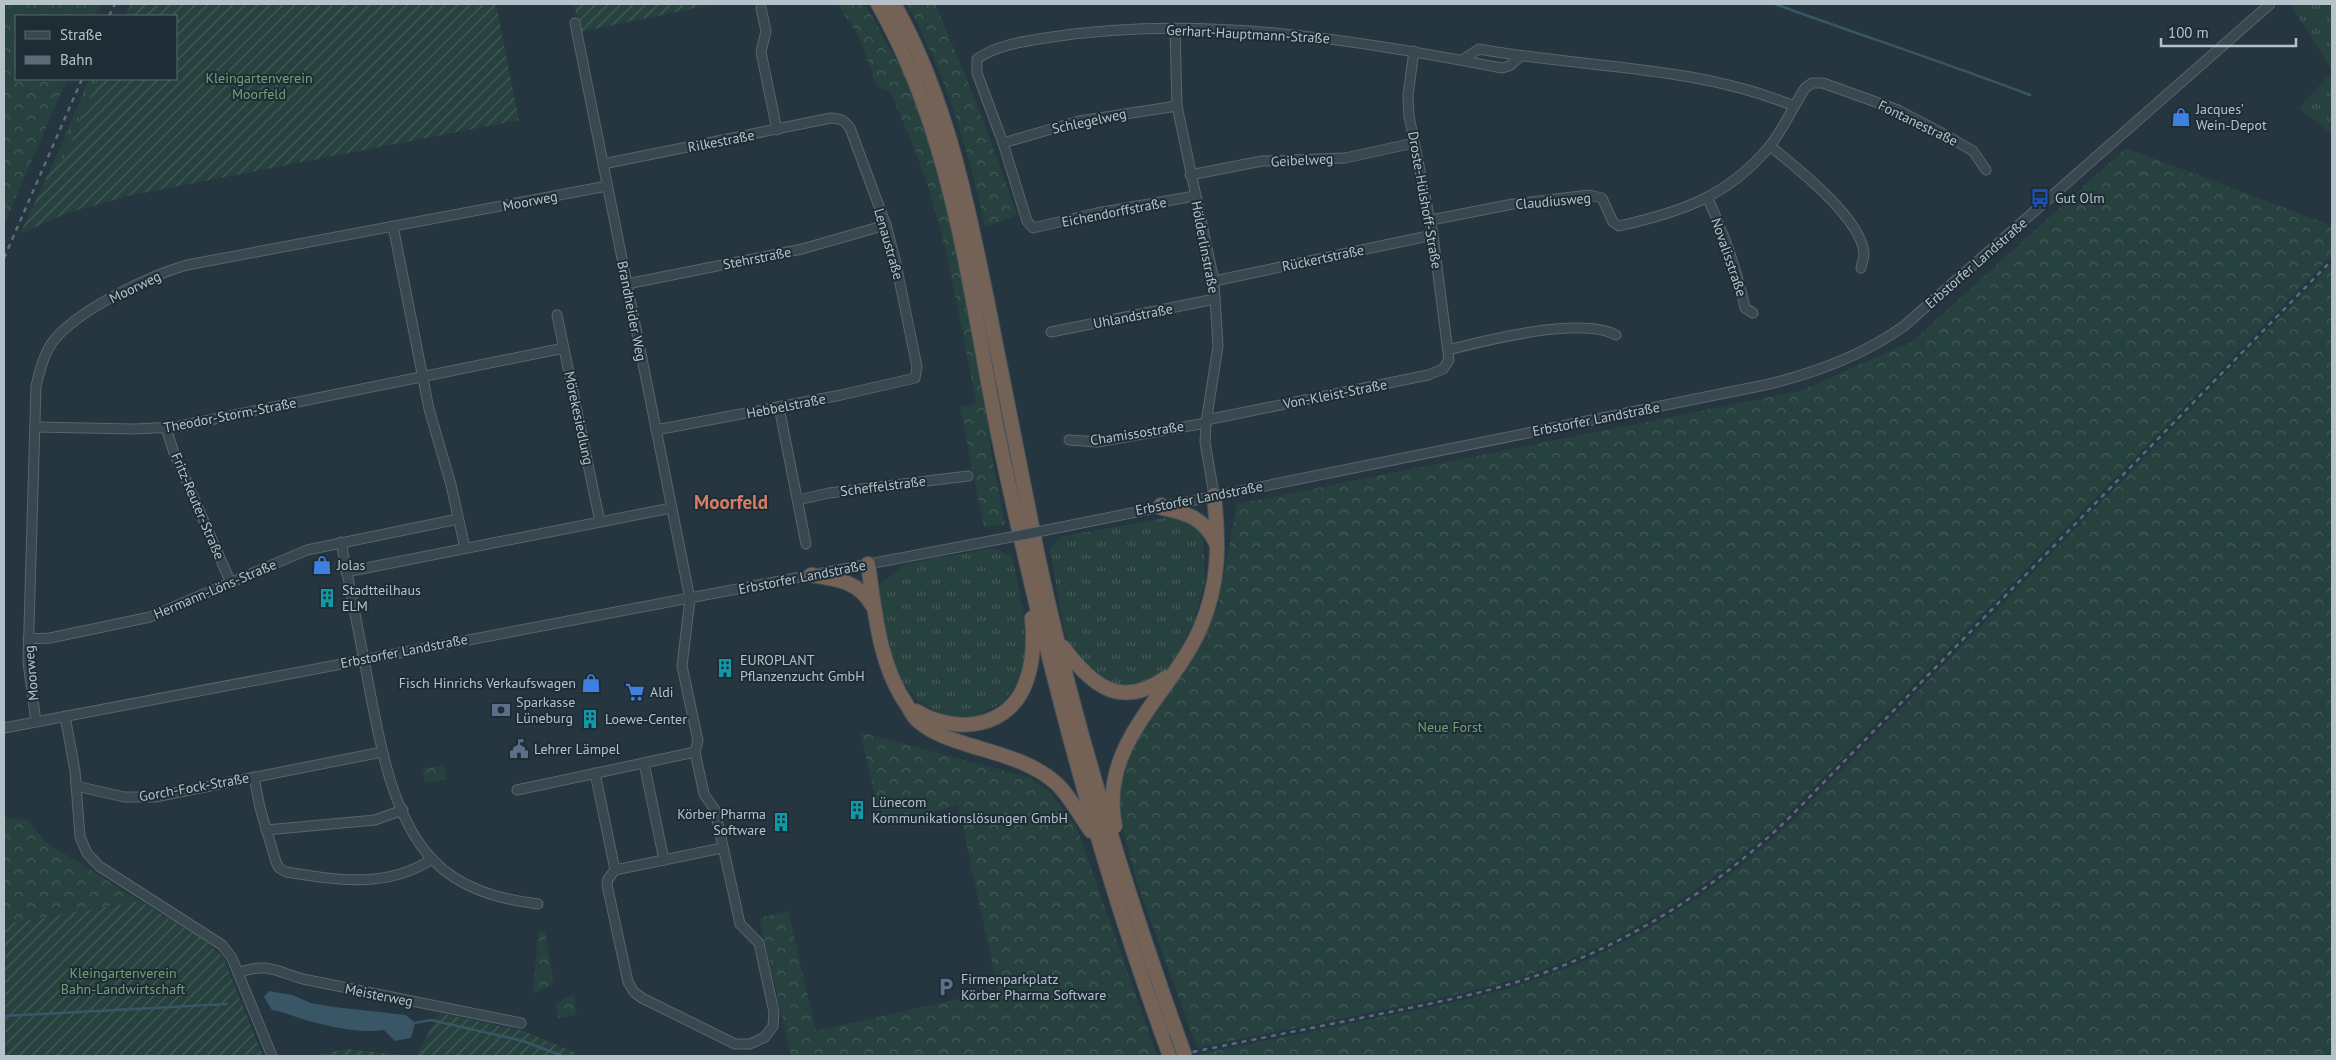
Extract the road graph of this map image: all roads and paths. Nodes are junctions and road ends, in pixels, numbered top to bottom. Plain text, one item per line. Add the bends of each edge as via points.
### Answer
1 (878, 4) edge
2 (894, 4) edge
3 (2270, 4) edge
4 (761, 8) dead end
5 (575, 23) dead end
6 (1176, 29) junction
7 (1414, 50) junction
8 (1521, 56) junction
9 (1462, 60) junction
10 (1812, 83) joint
11 (1177, 106) junction
12 (1794, 106) junction
13 (839, 118) joint
14 (777, 130) junction
15 (1004, 143) junction
16 (1414, 143) junction
17 (1770, 146) junction
18 (603, 164) junction
19 (1986, 170) dead end
20 (1190, 175) junction
21 (607, 186) junction
22 (1195, 196) junction
23 (1708, 199) junction
24 (1431, 220) junction
25 (886, 225) junction
26 (393, 226) junction
27 (1033, 228) joint
28 (1433, 235) junction
29 (1861, 268) dead end
30 (1214, 281) junction
31 (627, 284) junction
32 (1215, 299) junction
33 (1753, 313) dead end
34 (557, 315) dead end
35 (1050, 332) dead end
36 (1616, 336) dead end
37 (564, 348) junction
38 (1448, 350) junction
39 (423, 377) junction
40 (915, 378) joint
41 (779, 407) junction
42 (1206, 421) junction
43 (35, 427) junction
44 (166, 428) junction
45 (656, 430) junction
46 (1069, 440) dead end
47 (968, 476) dead end
48 (1214, 495) junction
49 (798, 500) junction
50 (1161, 505) junction
51 (671, 508) junction
52 (458, 519) junction
53 (600, 522) junction
54 (341, 542) junction
55 (806, 544) dead end
56 (465, 548) junction
57 (1218, 548) junction
58 (868, 564) junction
59 (346, 572) junction
60 (811, 575) junction
61 (231, 583) junction
62 (1032, 589) junction
63 (690, 599) junction
64 (875, 610) junction
65 (28, 639) junction
66 (1058, 641) junction
67 (364, 659) junction
68 (1177, 670) junction
69 (907, 706) junction
70 (65, 716) junction
71 (36, 722) junction
72 (4, 728) edge
73 (382, 752) junction
74 (695, 752) junction
75 (644, 763) junction
76 (595, 774) junction
77 (254, 777) junction
78 (76, 786) junction
79 (517, 790) dead end
80 (403, 810) junction
81 (266, 830) junction
82 (1099, 844) junction
83 (722, 848) junction
84 (432, 859) junction
85 (664, 860) junction
86 (615, 870) junction
87 (1126, 883) junction
88 (538, 904) dead end
89 (238, 973) junction
90 (521, 1023) dead end
91 (272, 1056) edge
92 (1170, 1056) edge
93 (1185, 1056) edge

1 - 62 highway via 900,44 922,97 948,184
2 - 66 highway via 936,92 961,181
3 - 48 street, Erbstorfer Landstraße via 1904,326 1853,357 1799,377 1765,385
4 - 14 street via 766,31 761,52
5 - 18 street, Brandheider Weg
6 - 7 street, Gerhart-Hauptmann-Straße via 1303,35
6 - 11 street, Hölderlinstraße
6 - 15 street, Gerhart-Hauptmann-Straße via 1079,33 989,50 977,58 977,73
7 - 9 street, Gerhart-Hauptmann-Straße
7 - 16 street, Droste-Hülshoff-Straße via 1408,95
8 - 9 street via 1479,49
8 - 9 street, Gerhart-Hauptmann-Straße via 1502,68
8 - 12 street via 1684,77 1770,96
10 - 12 street, Claudiusweg via 1804,88
10 - 19 street, Fontanestraße via 1823,83 1898,110 1973,151
11 - 15 street, Schlegelweg via 1079,121
11 - 20 street, Hölderlinstraße
12 - 17 street, Claudiusweg
13 - 14 street, Rilkestraße
13 - 25 street, Lenaustraße via 850,128
14 - 18 street, Rilkestraße
15 - 27 street, Gerhart-Hauptmann-Straße via 1027,220
16 - 20 street, Geibelweg via 1345,158 1262,161
16 - 24 street, Droste-Hülshoff-Straße
17 - 23 street, Claudiusweg via 1745,173
17 - 29 street via 1814,181 1851,226 1864,254
18 - 21 street, Brandheider Weg
20 - 22 street, Hölderlinstraße
21 - 26 street, Moorweg
21 - 31 street, Brandheider Weg
22 - 27 street, Eichendorffstraße
22 - 30 street, Hölderlinstraße
23 - 24 street, Claudiusweg via 1663,216 1620,226 1613,222 1602,198 1589,195 1513,204
23 - 33 street, Novalisstraße via 1738,276 1745,308
24 - 28 street, Droste-Hülshoff-Straße
25 - 31 street, Stehrstraße via 802,249
25 - 40 street, Lenaustraße via 910,327 917,367
26 - 39 street
26 - 43 street, Moorweg via 187,265 114,296 63,331 48,349 36,386
28 - 30 street, Rückertstraße
28 - 38 street, Droste-Hülshoff-Straße
30 - 32 street, Hölderlinstraße
31 - 45 street, Brandheider Weg
32 - 35 street, Uhlandstraße
32 - 42 street, Hölderlinstraße via 1218,346
34 - 37 street, Mörekesiedlung
36 - 38 street via 1607,331 1580,328 1549,330
37 - 39 street, Theodor-Storm-Straße
37 - 53 street, Mörekesiedlung
38 - 42 street, Von-Kleist-Straße via 1449,360 1443,369 1428,375
39 - 44 street, Theodor-Storm-Straße
39 - 52 street
40 - 41 street, Hebbelstraße
41 - 45 street, Hebbelstraße
41 - 49 street
42 - 46 street, Chamissostraße via 1097,442
42 - 48 street, Hölderlinstraße via 1205,442
43 - 44 street, Theodor-Storm-Straße
43 - 65 street, Moorweg
44 - 61 street, Fritz-Reuter-Straße
45 - 51 street, Brandheider Weg
47 - 49 street, Scheffelstraße via 829,493
48 - 50 street, Erbstorfer Landstraße
48 - 57 highway
49 - 55 street
50 - 57 highway via 1197,519 1210,532
50 - 58 street, Erbstorfer Landstraße, bridge
51 - 53 street
51 - 63 street, Brandheider Weg
52 - 54 street, Hermann-Löns-Straße
52 - 56 street
53 - 56 street
54 - 59 street
54 - 61 street, Hermann-Löns-Straße via 307,550
56 - 59 street
57 - 68 highway via 1207,611
58 - 60 street, Erbstorfer Landstraße
58 - 64 highway
59 - 67 street
60 - 63 street, Erbstorfer Landstraße
60 - 64 highway via 854,584 867,596
61 - 65 street, Hermann-Löns-Straße via 150,617 50,638
62 - 69 highway via 1029,590 1034,642 1032,663 1027,681 1008,708 985,721 958,726 925,716
62 - 82 highway
63 - 67 street, Erbstorfer Landstraße
63 - 74 street, Brandheider Weg via 682,660 698,742
64 - 69 highway via 891,680
65 - 71 street, Moorweg via 29,678
66 - 68 highway via 1085,674 1115,692 1134,693 1153,687
66 - 87 highway
67 - 70 street, Erbstorfer Landstraße
67 - 73 street
68 - 87 highway via 1127,740 1115,778 1114,819
69 - 82 highway via 916,720 930,730 1019,761 1057,784
70 - 71 street, Erbstorfer Landstraße
70 - 78 street
71 - 72 street, Erbstorfer Landstraße
73 - 77 street, Gorch-Fock-Straße
73 - 80 street
74 - 75 street
74 - 83 street, Brandheider Weg via 704,794 715,810
75 - 76 street
75 - 85 street
76 - 79 street
76 - 86 street
77 - 78 street, Gorch-Fock-Straße via 145,798 124,797
77 - 81 street
78 - 89 street via 80,838 93,860 211,936 232,958
80 - 81 street via 375,820
80 - 84 street
81 - 84 street via 279,868 295,873 373,881 407,874
82 - 92 highway
83 - 85 street
83 - 86 street, Brandheider Weg via 740,924 760,943 774,1012 773,1026 765,1037 750,1044 735,1044 634,992 628,982 607,885
84 - 88 street via 461,882 485,893
85 - 86 street
87 - 93 highway, bridge
89 - 90 street, Meisterweg via 253,967 268,968 303,979
89 - 91 street

